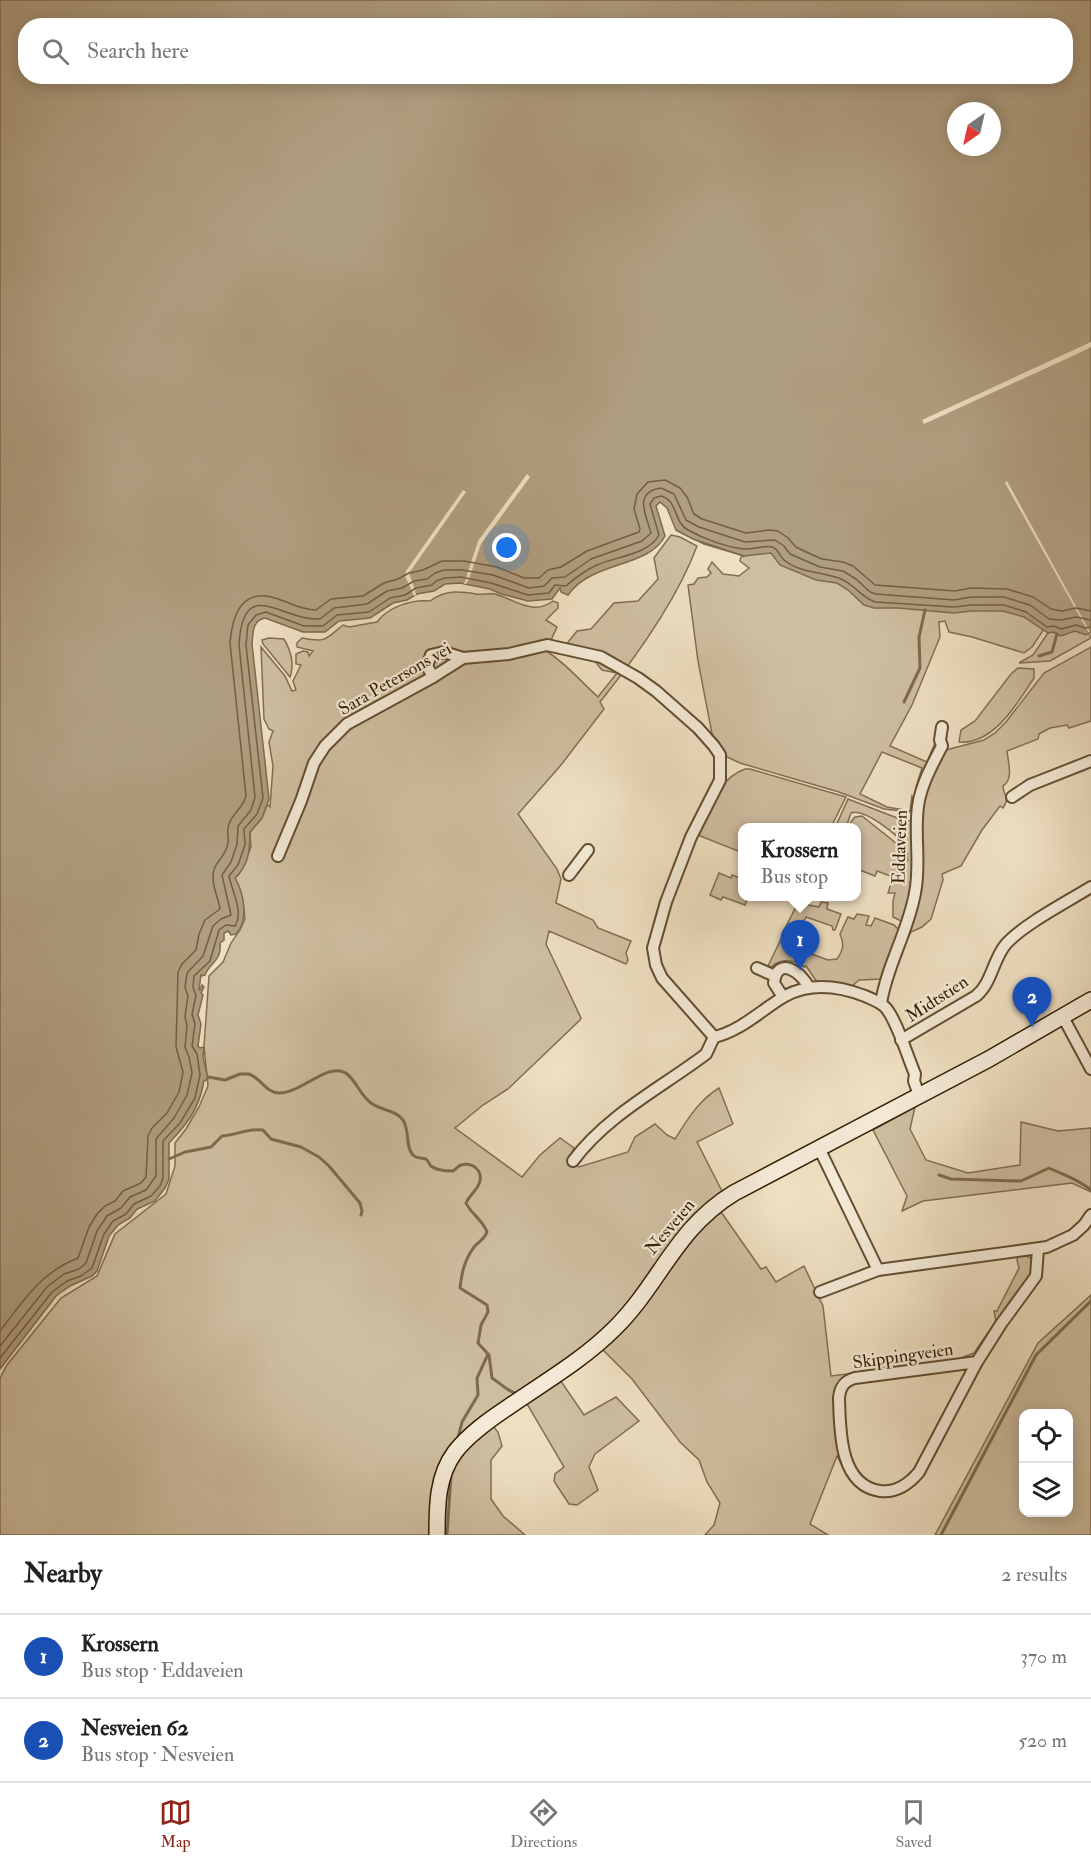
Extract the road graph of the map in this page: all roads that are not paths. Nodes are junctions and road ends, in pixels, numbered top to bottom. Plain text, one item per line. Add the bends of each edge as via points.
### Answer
1 (463, 658) junction
2 (433, 677) junction
3 (942, 727) dead end
4 (1091, 761) edge
5 (1012, 797) dead end
6 (588, 850) dead end
7 (278, 856) dead end
8 (569, 875) dead end
9 (1091, 887) edge
10 (757, 968) dead end
11 (776, 976) junction
12 (808, 988) junction
13 (783, 997) junction
14 (1091, 1000) edge
15 (881, 1004) junction
16 (1063, 1017) junction
17 (714, 1037) junction
18 (901, 1040) junction
19 (1091, 1069) edge
20 (923, 1093) junction
21 (819, 1148) junction
22 (573, 1161) dead end
23 (1091, 1215) edge
24 (1038, 1249) junction
25 (878, 1270) junction
26 (820, 1292) dead end
27 (977, 1362) junction
28 (437, 1535) edge

1 - 2 street, Sara Petersons vei
1 - 2 street via 444,652 431,656 427,666
1 - 17 street, Sara Petersons vei via 509,654 547,645 601,657 656,692 718,750 720,780 688,845 653,948 662,978
2 - 7 street, Sara Petersons vei via 347,724 325,746 314,763
3 - 15 street, Eddaveien via 942,746 918,802 918,873 912,909
4 - 5 street via 1030,785
6 - 8 street
9 - 18 street, Midtstien via 1009,941 976,996
10 - 11 street
11 - 12 street via 781,969 791,969
11 - 13 street via 774,983
12 - 13 street
12 - 15 street via 842,988
13 - 17 street via 730,1033
14 - 16 main road, Nesveien
15 - 18 street via 889,1012
16 - 19 street
16 - 20 main road, Nesveien
17 - 22 street via 706,1054 591,1138
18 - 20 street via 915,1074 921,1079
20 - 21 main road, Nesveien
21 - 25 street
21 - 28 main road, Nesveien via 712,1208 674,1248 613,1330 467,1439 443,1476
23 - 24 street via 1073,1235
24 - 25 street
24 - 27 street, Skippingveien via 1036,1276
25 - 26 street
27 - 27 street, Skippingveien via 912,1480 889,1491 876,1490 858,1481 844,1455 838,1398 845,1382

